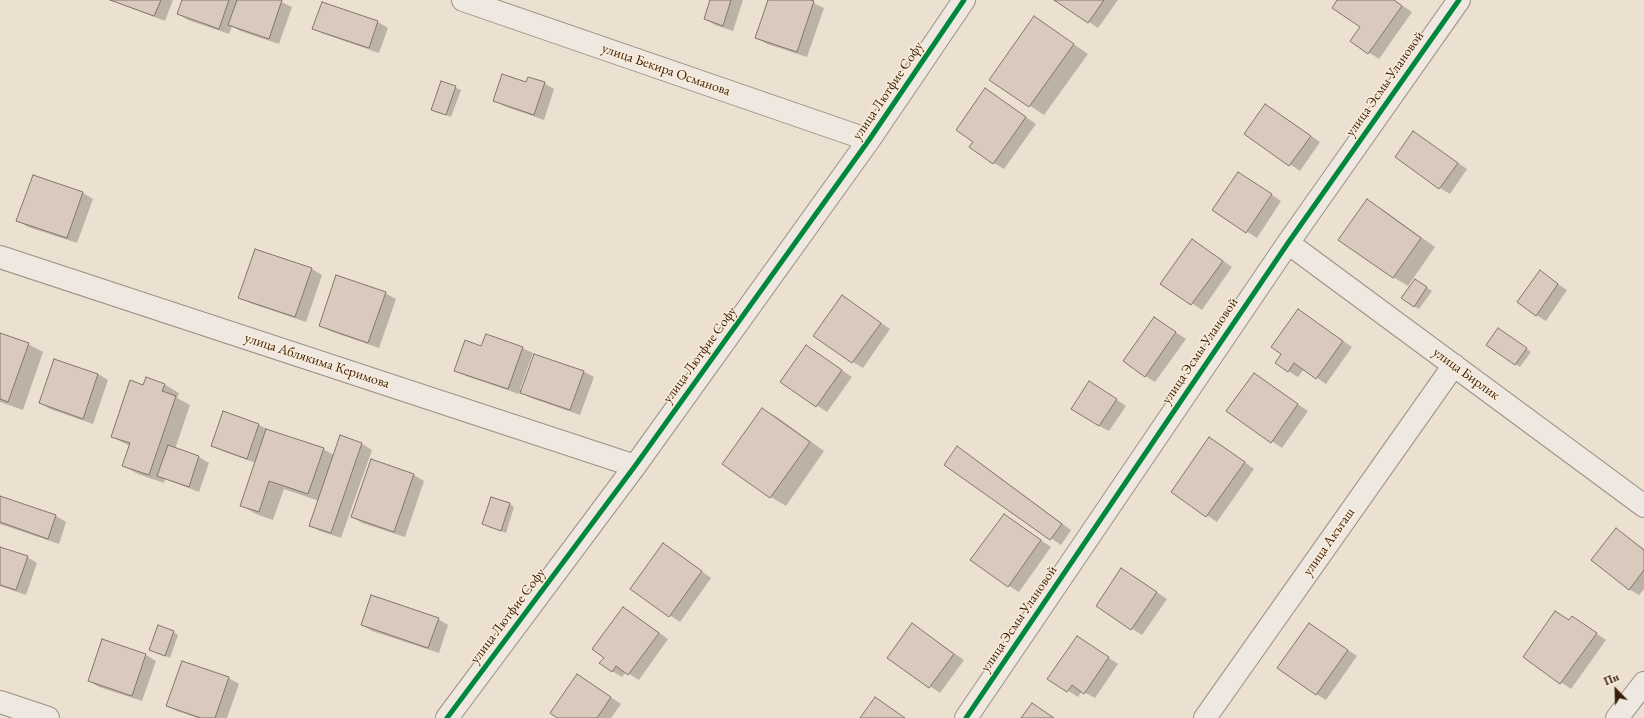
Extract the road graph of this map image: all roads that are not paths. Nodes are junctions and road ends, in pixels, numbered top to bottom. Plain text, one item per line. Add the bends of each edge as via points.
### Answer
1 (464, 0) edge
2 (964, 0) edge
3 (1459, 0) edge
4 (869, 140) junction
5 (1288, 243) junction
6 (0, 257) edge
7 (1454, 365) junction
8 (635, 466) junction
9 (1644, 506) edge
10 (1644, 683) edge
11 (0, 702) edge
12 (48, 718) edge
13 (447, 718) edge
14 (966, 718) edge
15 (1205, 718) edge
16 (1617, 718) edge

1 - 4 street, улица Бекира Османова
2 - 4 street, улица Лютфие Софу
3 - 5 street, улица Эсмы Улановой
4 - 8 street, улица Лютфие Софу
5 - 7 street, улица Бирлик
5 - 14 street, улица Эсмы Улановой
6 - 8 street, улица Аблякима Керимова
7 - 9 street, улица Бирлик
7 - 15 street, улица Акъташ
8 - 13 street, улица Лютфие Софу
10 - 16 street
11 - 12 street

